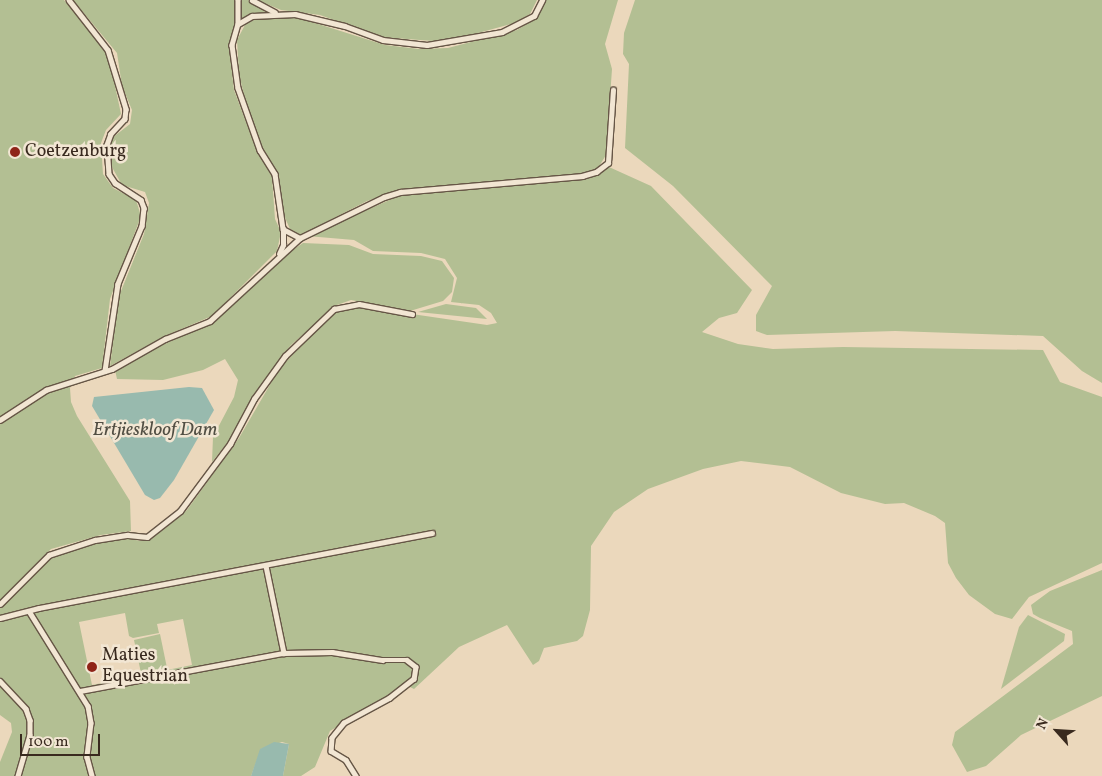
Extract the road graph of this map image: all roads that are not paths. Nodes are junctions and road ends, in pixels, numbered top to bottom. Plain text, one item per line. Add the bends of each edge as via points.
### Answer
1 (69, 0) edge
2 (238, 0) edge
3 (252, 0) edge
4 (542, 0) edge
5 (277, 13) junction
6 (238, 24) junction
7 (613, 90) dead end
8 (283, 229) junction
9 (300, 238) junction
10 (279, 255) junction
11 (412, 314) dead end
12 (105, 371) junction
13 (0, 420) edge
14 (432, 533) dead end
15 (266, 566) junction
16 (0, 604) edge
17 (28, 611) junction
18 (0, 618) edge
19 (284, 653) junction
20 (0, 682) edge
21 (80, 691) junction
22 (18, 776) edge
23 (92, 776) edge
24 (356, 776) edge

1 - 12 street via 108,50 126,109 124,119 107,145 109,174 115,183 141,200 144,208 142,226 118,284
2 - 6 street
3 - 5 street
4 - 5 street via 534,16 502,32 427,45 383,40 316,18
5 - 6 street via 252,16
6 - 8 street via 232,44 238,88 260,150 275,174
7 - 9 street via 608,162 596,172 582,176 400,192 370,203
8 - 9 street
8 - 10 street
9 - 10 street
10 - 12 street via 210,321 165,339
11 - 16 street via 360,304 334,309 285,356 254,399 230,444 180,511 147,537 128,535 95,540 49,554
12 - 13 street via 46,390
14 - 15 street
15 - 17 street
15 - 19 street
17 - 18 street
17 - 21 street
19 - 21 street
19 - 24 street via 332,652 382,660 397,658 416,667 414,679 407,686 344,723 332,738 331,751 346,760
20 - 22 street via 26,709 30,720 30,735
21 - 23 street via 91,713 87,757

